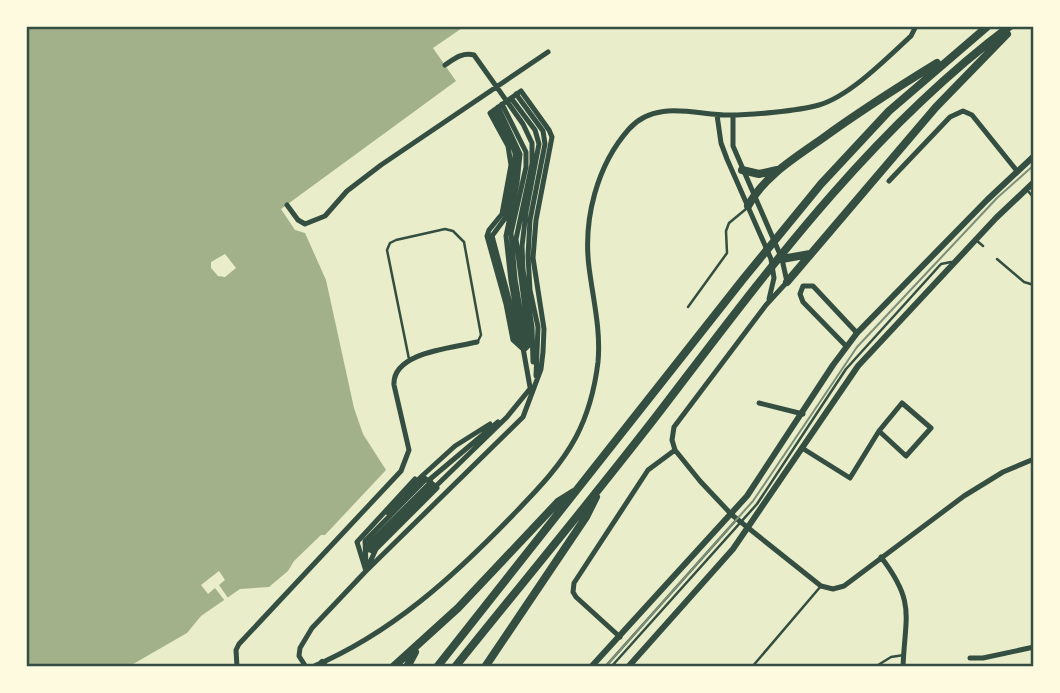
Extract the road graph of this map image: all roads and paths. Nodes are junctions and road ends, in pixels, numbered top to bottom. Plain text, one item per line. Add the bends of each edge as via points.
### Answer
1 (916, 26) edge
2 (988, 26) edge
3 (1012, 26) edge
4 (548, 52) dead end
5 (954, 53) junction
6 (445, 65) dead end
7 (497, 86) junction
8 (505, 102) junction
9 (717, 115) junction
10 (733, 115) junction
11 (1034, 156) edge
12 (743, 170) junction
13 (777, 170) junction
14 (1017, 171) junction
15 (889, 181) dead end
16 (1034, 183) edge
17 (1026, 189) junction
18 (754, 196) junction
19 (1034, 198) edge
20 (287, 205) dead end
21 (748, 206) junction
22 (976, 240) junction
23 (983, 246) dead end
24 (768, 251) junction
25 (810, 254) junction
26 (782, 259) junction
27 (997, 259) dead end
28 (955, 262) junction
29 (786, 277) junction
30 (1034, 285) edge
31 (766, 305) junction
32 (688, 307) dead end
33 (857, 333) junction
34 (477, 342) joint
35 (846, 346) junction
36 (524, 350) junction
37 (409, 359) junction
38 (536, 383) junction
39 (759, 403) dead end
40 (803, 414) junction
41 (505, 418) junction
42 (878, 431) junction
43 (802, 448) junction
44 (675, 450) junction
45 (1034, 459) edge
46 (428, 481) junction
47 (604, 482) junction
48 (578, 490) junction
49 (737, 519) junction
50 (749, 529) junction
51 (881, 557) junction
52 (366, 571) junction
53 (821, 586) junction
54 (620, 637) junction
55 (418, 646) junction
56 (1034, 647) edge
57 (904, 656) junction
58 (970, 658) dead end
59 (324, 665) edge
60 (237, 667) edge
61 (306, 667) edge
62 (312, 667) edge
63 (393, 667) edge
64 (407, 667) edge
65 (437, 667) edge
66 (455, 667) edge
67 (485, 667) edge
68 (591, 667) edge
69 (605, 667) edge
70 (611, 667) edge
71 (628, 667) edge
72 (752, 667) edge
73 (875, 667) edge
74 (902, 667) edge

1 - 10 street via 901,45 829,101
2 - 5 highway
3 - 25 highway
3 - 47 highway via 896,124 823,202
4 - 7 street
5 - 13 highway via 882,96
5 - 48 highway via 870,131 791,219
6 - 7 street via 459,55 474,55
7 - 8 street
7 - 20 street via 381,165 315,222 298,220
8 - 36 street via 526,152 511,233
8 - 36 street via 515,165 506,216 492,236
8 - 38 street via 535,130 539,145 522,246
8 - 38 street via 549,130 552,137 534,238 535,280 544,330
9 - 10 street
9 - 21 street via 721,142
9 - 59 street via 679,110 651,113 630,127 602,173 588,233 598,327 595,384 577,436 564,457 438,589
10 - 12 street via 733,146
11 - 14 street
12 - 13 highway via 759,174
12 - 18 street
13 - 18 highway
14 - 15 street via 972,115 962,111 950,117
14 - 33 street
16 - 17 street
17 - 19 lane
17 - 22 street
18 - 21 highway
18 - 26 street
21 - 24 street
21 - 32 lane via 729,223 727,253
22 - 23 lane
22 - 28 street
24 - 26 street
24 - 31 street via 773,268
25 - 26 highway
25 - 29 highway
26 - 29 street
27 - 30 lane
28 - 43 street via 853,371
28 - 49 lane via 941,264 861,351 757,503
29 - 31 street
31 - 44 street via 674,427
33 - 35 street
33 - 35 street via 813,286 803,286 803,302
34 - 37 street
34 - 37 lane via 481,335 461,238 445,229 396,240 387,250
35 - 40 street
36 - 41 street via 529,388
37 - 60 street via 393,376 409,450 401,471 239,644
38 - 52 street via 523,417
39 - 40 street
40 - 49 street
41 - 46 street
41 - 46 street via 455,446
42 - 42 street via 902,403 931,429 906,456
42 - 43 street via 850,478
43 - 50 street
44 - 49 street
44 - 54 street via 648,471 573,588 576,597
45 - 51 street via 964,496
46 - 52 street via 365,541
46 - 52 street via 438,488 376,549
47 - 66 highway
47 - 67 highway via 586,517
48 - 55 highway via 558,502
48 - 65 highway
49 - 50 street
49 - 54 street
49 - 69 lane
49 - 70 lane
50 - 53 street
50 - 71 street
51 - 53 street via 839,588
51 - 57 street via 905,601
52 - 61 street via 305,638 299,656
53 - 72 lane
54 - 68 street
55 - 63 highway
55 - 64 highway
56 - 58 street
57 - 73 lane via 891,657
57 - 74 street
59 - 62 street

